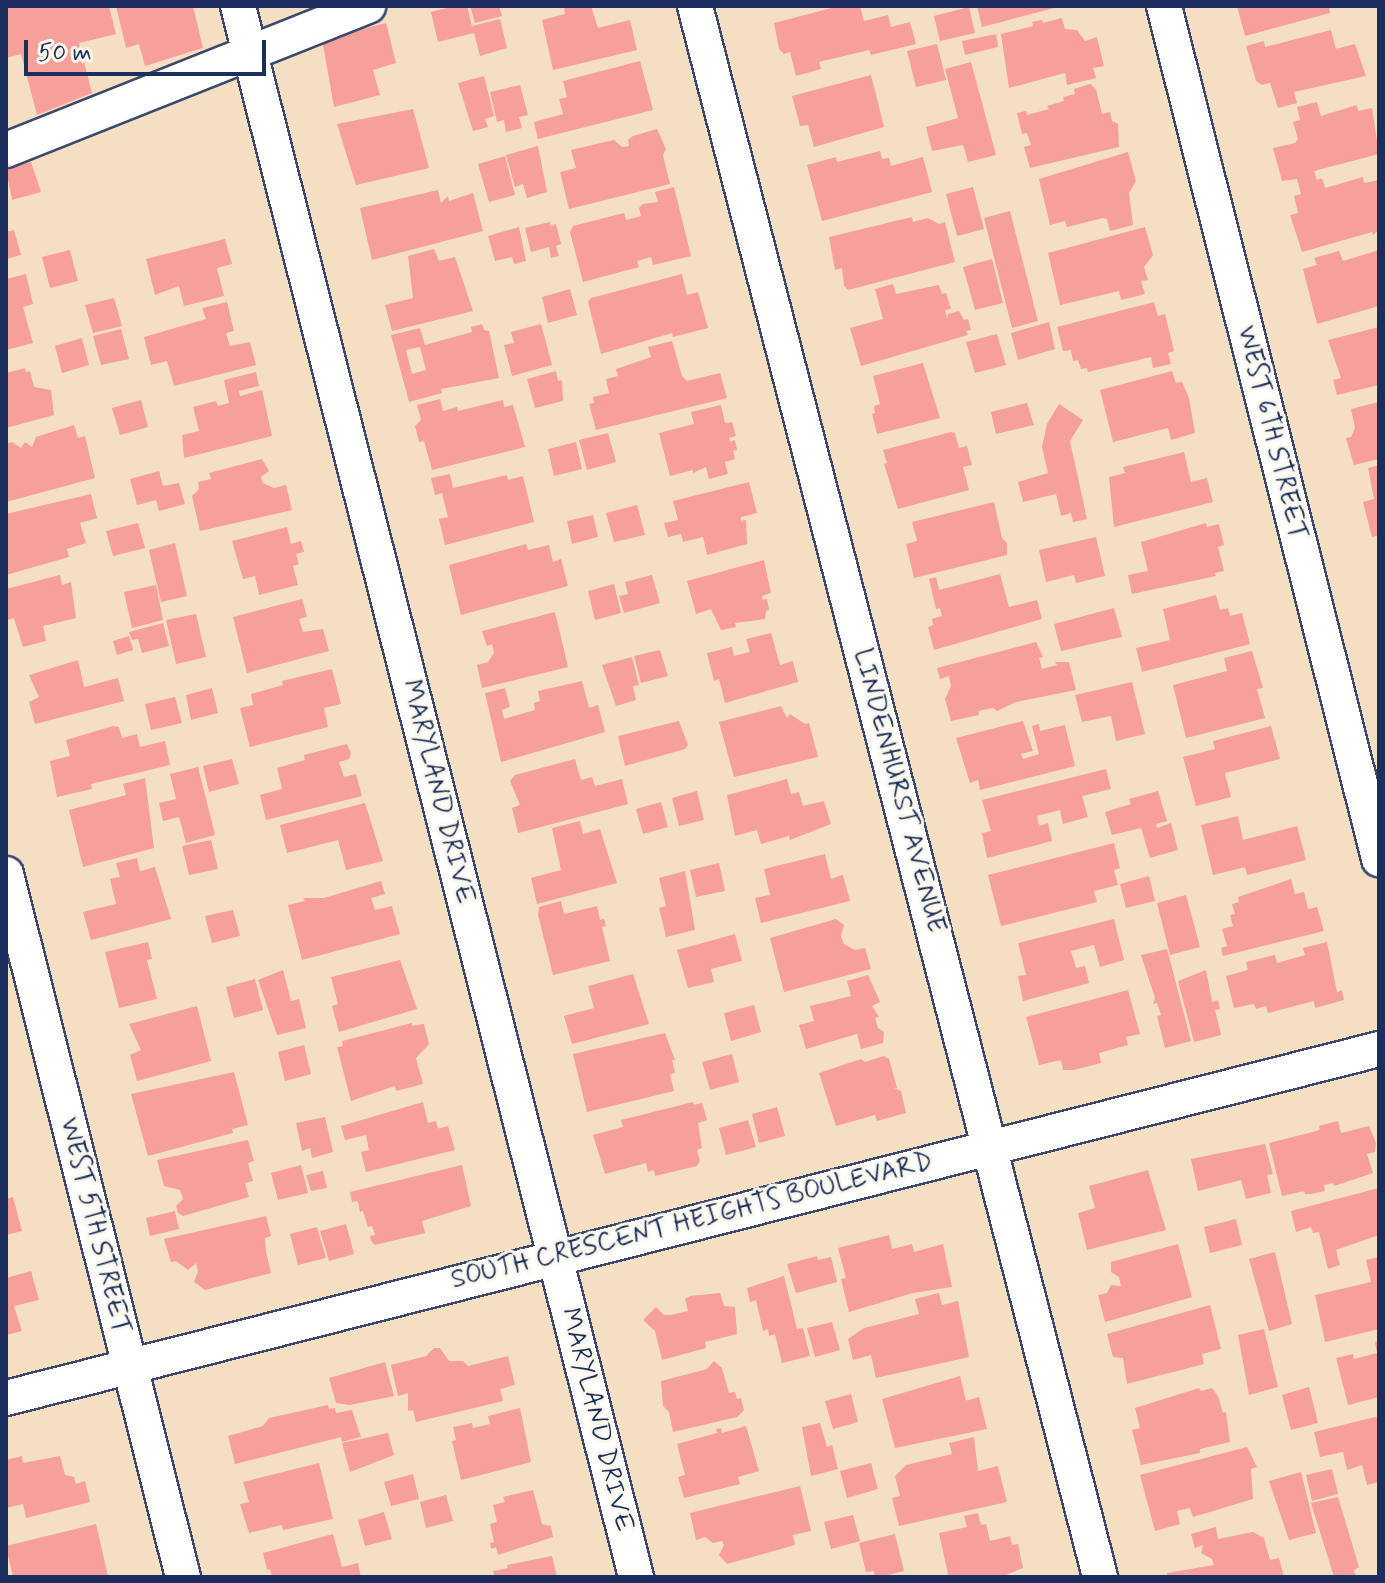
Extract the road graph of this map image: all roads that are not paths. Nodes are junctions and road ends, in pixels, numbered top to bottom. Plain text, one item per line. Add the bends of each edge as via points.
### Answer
1 (238, 6) edge
2 (368, 6) edge
3 (695, 6) edge
4 (1164, 6) edge
5 (251, 54) junction
6 (6, 150) edge
7 (1379, 859) edge
8 (6, 874) edge
9 (1379, 1049) edge
10 (991, 1147) junction
11 (555, 1256) junction
12 (130, 1368) junction
13 (6, 1398) edge
14 (183, 1577) edge
15 (636, 1577) edge
16 (1100, 1577) edge

1 - 5 street, MARYLAND DRIVE
2 - 5 street
3 - 10 street, LINDENHURST AVENUE
4 - 7 street, WEST 6TH STREET
5 - 6 street
5 - 11 street, MARYLAND DRIVE
8 - 12 street, WEST 5TH STREET
9 - 10 street, SOUTH CRESCENT HEIGHTS BOULEVARD
10 - 11 street, SOUTH CRESCENT HEIGHTS BOULEVARD
10 - 16 street, LINDENHURST AVENUE
11 - 12 street, SOUTH CRESCENT HEIGHTS BOULEVARD
11 - 15 street, MARYLAND DRIVE
12 - 13 street, SOUTH CRESCENT HEIGHTS BOULEVARD
12 - 14 street, WEST 5TH STREET

